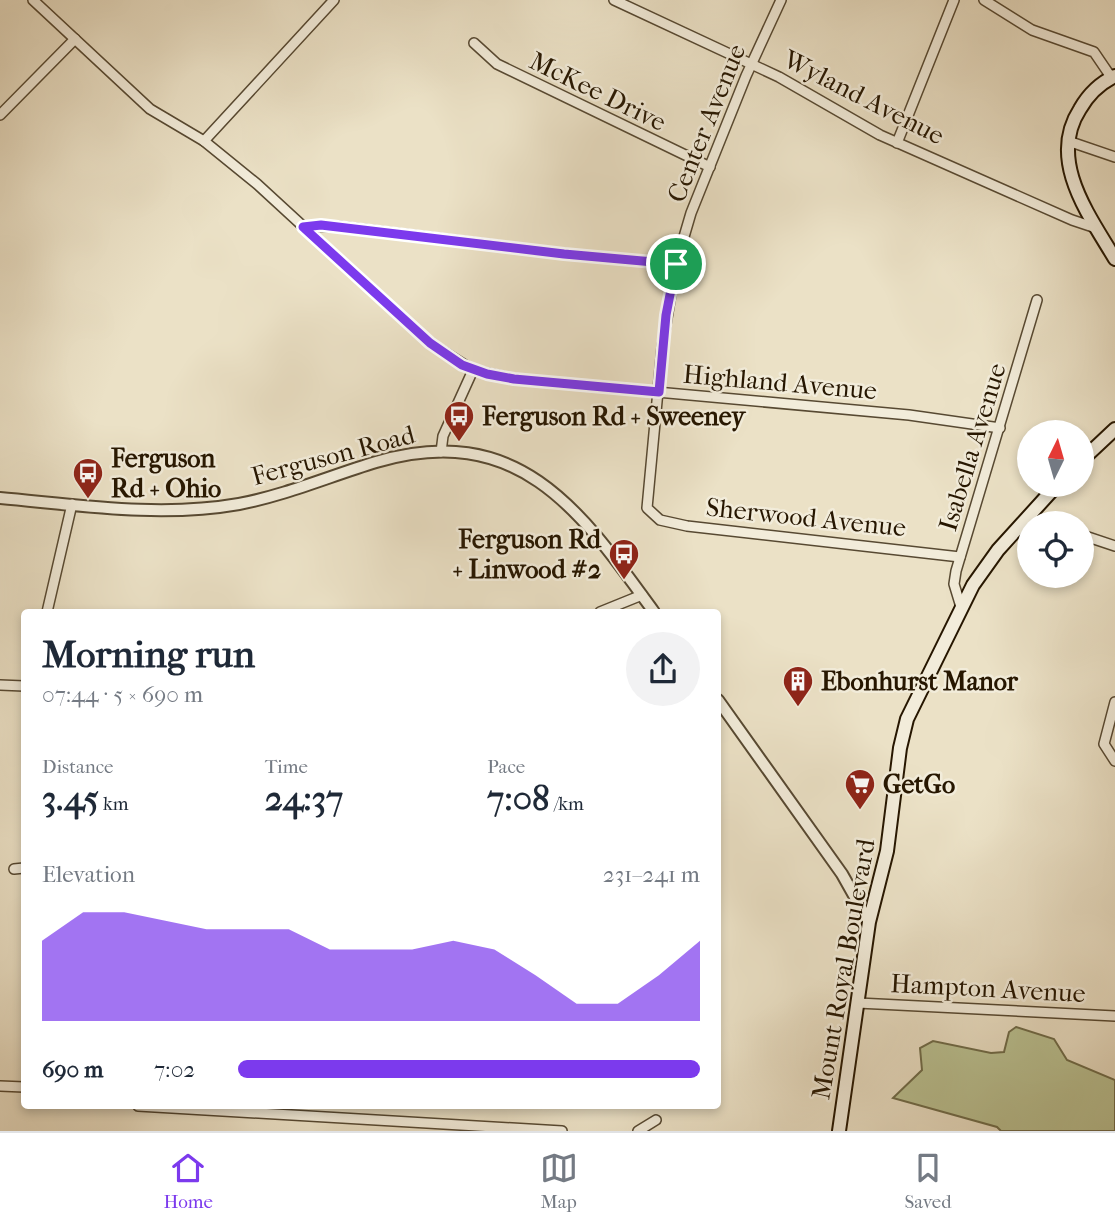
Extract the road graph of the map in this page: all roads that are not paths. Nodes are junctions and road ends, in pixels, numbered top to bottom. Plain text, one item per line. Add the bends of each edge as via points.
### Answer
1 (33, 0) edge
2 (334, 0) edge
3 (614, 0) edge
4 (781, 0) edge
5 (954, 0) edge
6 (984, 0) edge
7 (75, 39) junction
8 (474, 43) dead end
9 (751, 64) junction
10 (1113, 76) edge
11 (0, 115) edge
12 (204, 141) junction
13 (1068, 141) junction
14 (897, 143) junction
15 (1115, 157) edge
16 (710, 167) junction
17 (303, 227) junction
18 (1096, 228) junction
19 (1115, 259) edge
20 (676, 264) junction
21 (1037, 300) dead end
22 (473, 370) junction
23 (659, 392) junction
24 (1000, 428) junction
25 (1115, 429) edge
26 (1094, 449) edge
27 (441, 452) junction
28 (1046, 497) edge
29 (0, 498) edge
30 (72, 504) junction
31 (1033, 511) edge
32 (649, 513) joint
33 (1017, 529) edge
34 (1094, 539) edge
35 (1115, 546) edge
36 (960, 557) junction
37 (642, 595) junction
38 (961, 607) junction
39 (48, 609) edge
40 (607, 609) edge
41 (652, 609) edge
42 (0, 685) edge
43 (21, 686) edge
44 (1115, 702) edge
45 (721, 704) edge
46 (1115, 761) edge
47 (869, 922) junction
48 (858, 1003) junction
49 (1115, 1016) edge
50 (0, 1086) edge
51 (21, 1087) edge
52 (189, 1109) edge
53 (656, 1121) dead end
54 (562, 1131) edge
55 (638, 1131) edge
56 (839, 1131) edge

1 - 7 street, Highland Avenue
2 - 12 street
3 - 9 street, Wyland Avenue
4 - 9 street, Center Avenue
5 - 14 street
6 - 10 street via 1032,30 1094,52
7 - 11 street
7 - 12 street, Highland Avenue via 150,109
8 - 16 street, McKee Drive via 497,65
9 - 14 street, Wyland Avenue
9 - 16 street, Center Avenue
10 - 13 main road via 1083,103
12 - 17 street, Highland Avenue
13 - 15 street
13 - 18 main road via 1072,179
14 - 18 street, Wyland Avenue
16 - 20 street, Center Avenue
17 - 20 street via 335,226
17 - 22 street, Highland Avenue via 430,343
18 - 19 main road
20 - 23 street, Center Avenue
21 - 24 street, Isabella Avenue
22 - 23 street, Highland Avenue via 514,379
22 - 27 street via 443,436
23 - 24 street, Highland Avenue
23 - 32 street, Center Avenue via 647,487
24 - 36 street, Isabella Avenue
25 - 26 main road
27 - 30 street, Ferguson Road via 376,462 304,487 228,505 156,510
27 - 37 street, Ferguson Road via 500,463 550,488 593,530
28 - 31 main road, Mount Royal Boulevard
29 - 30 street, Ferguson Road
30 - 39 street
32 - 36 street, Sherwood Avenue via 687,526
33 - 38 main road, Mount Royal Boulevard via 985,566
34 - 35 street
36 - 38 street, Isabella Avenue via 954,584
37 - 40 street
37 - 41 street, Ferguson Road
38 - 47 main road, Mount Royal Boulevard via 903,731 887,851
42 - 43 street
44 - 46 street via 1104,744
45 - 47 street via 842,874
47 - 48 main road, Mount Royal Boulevard
48 - 49 street, Hampton Avenue
48 - 56 main road, Mount Royal Boulevard
50 - 51 street
52 - 54 street
53 - 55 street

